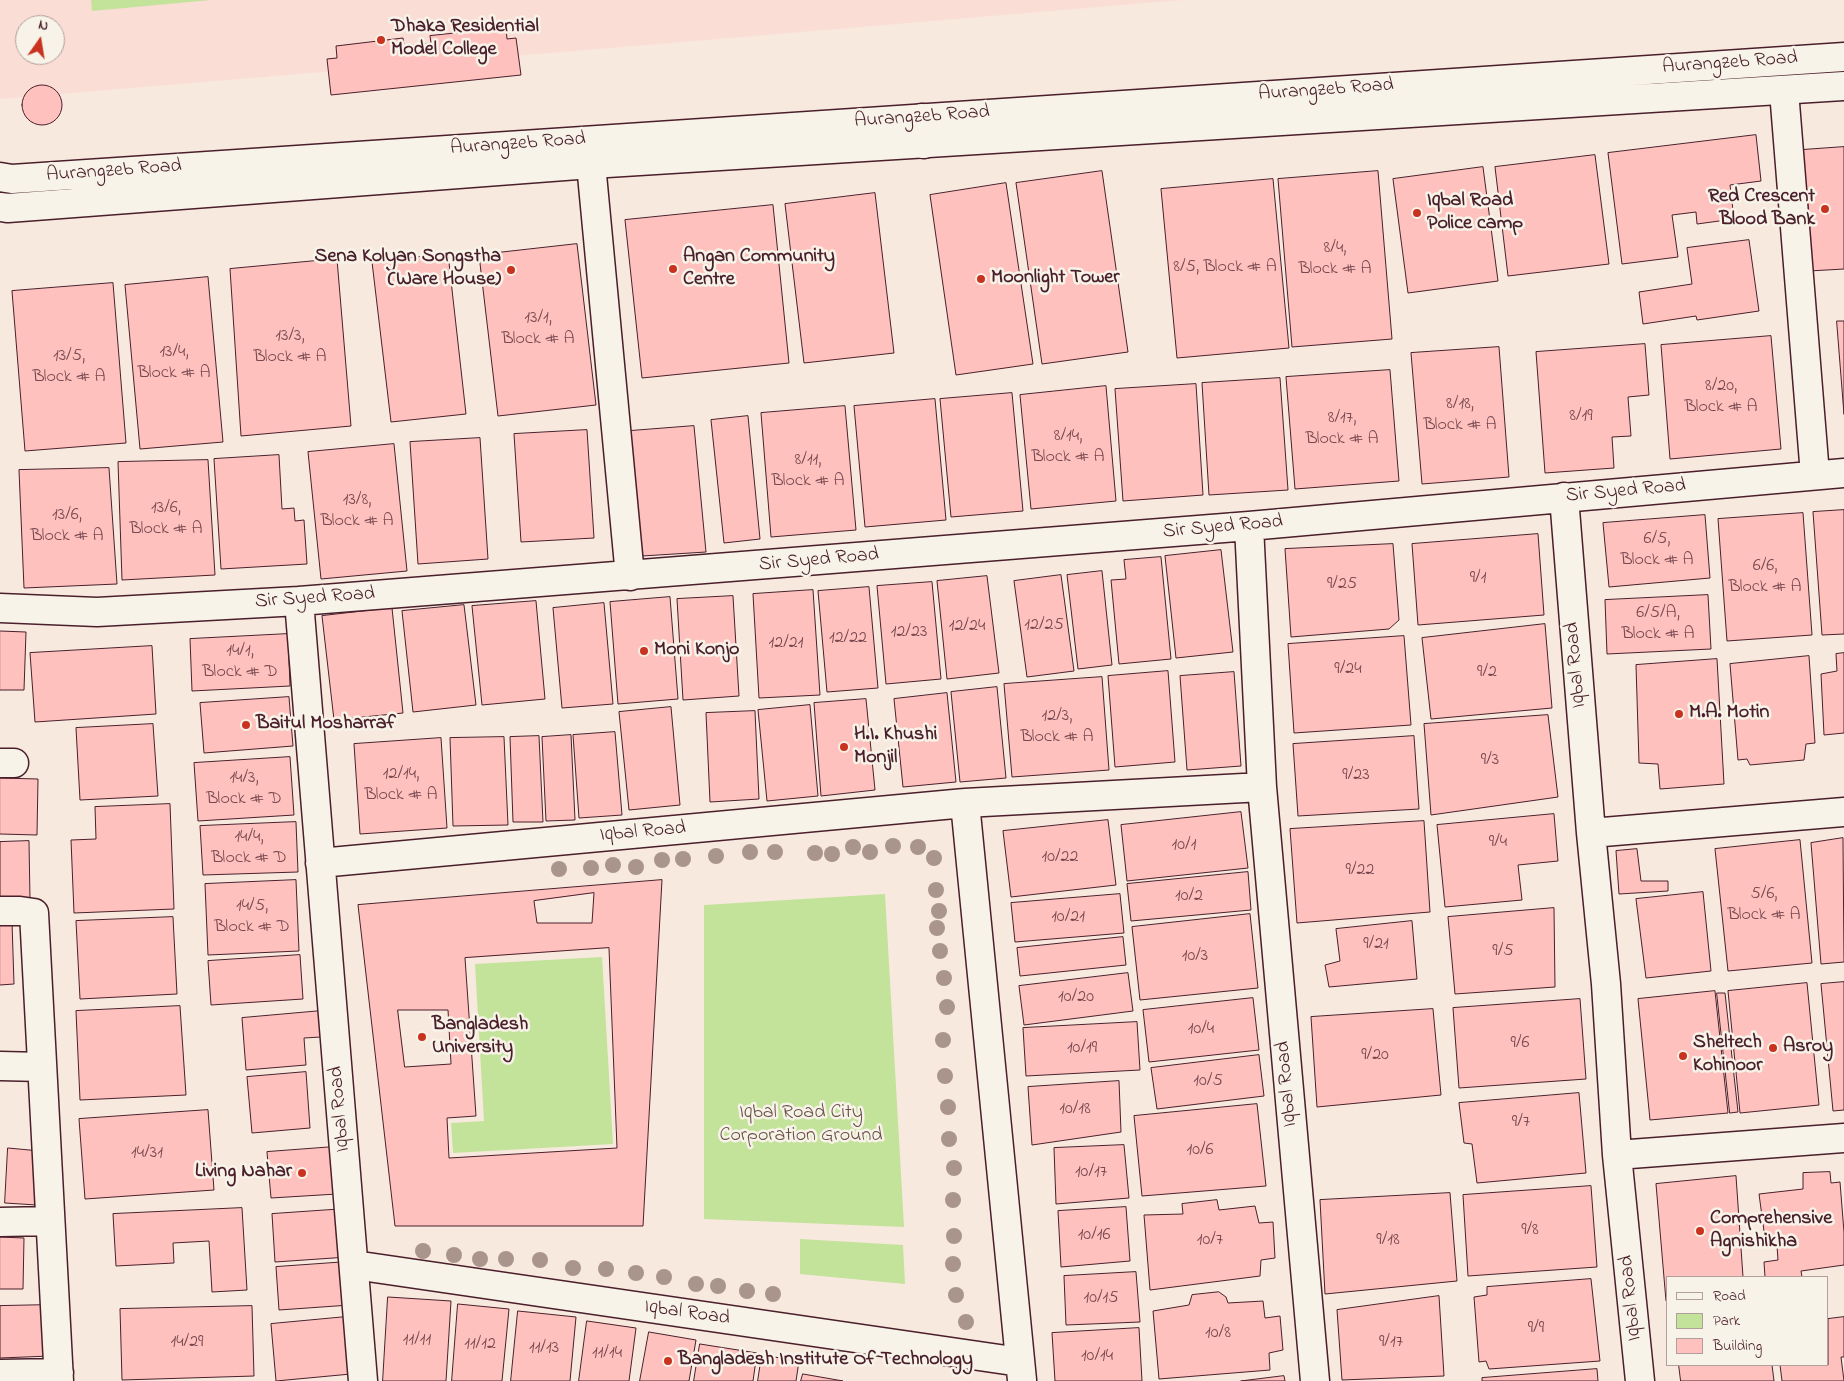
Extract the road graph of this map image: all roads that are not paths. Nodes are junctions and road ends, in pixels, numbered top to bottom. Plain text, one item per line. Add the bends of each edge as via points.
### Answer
1 (1844, 57) edge
2 (1844, 86) edge
3 (1784, 91) junction
4 (923, 131) junction
5 (591, 164) junction
6 (0, 177) edge
7 (0, 208) edge
8 (1844, 473) edge
9 (1815, 475) junction
10 (1564, 497) junction
11 (1250, 526) junction
12 (630, 576) junction
13 (299, 601) junction
14 (0, 608) edge
15 (1262, 787) junction
16 (965, 803) junction
17 (1844, 812) edge
18 (1591, 833) junction
19 (320, 863) junction
20 (0, 911) edge
21 (0, 1066) edge
22 (42, 1067) junction
23 (1844, 1138) edge
24 (1617, 1155) junction
25 (50, 1221) junction
26 (0, 1222) edge
27 (354, 1265) junction
28 (1021, 1372) edge
29 (0, 1374) edge
30 (59, 1377) edge
31 (364, 1381) edge
32 (1315, 1381) edge
33 (1640, 1381) edge

1 - 4 street, Aurangzeb Road
2 - 3 street, Aurangzeb Road
3 - 4 street, Aurangzeb Road
3 - 9 street
4 - 5 street, Aurangzeb Road
4 - 6 street, Aurangzeb Road via 12,179
5 - 7 street, Aurangzeb Road
5 - 12 street
8 - 9 street, Sir Syed Road
9 - 10 street, Sir Syed Road
10 - 11 street, Sir Syed Road
10 - 18 street, Iqbal Road
11 - 12 street, Sir Syed Road
11 - 15 street, Iqbal Road
12 - 13 street, Sir Syed Road
13 - 14 street, Sir Syed Road via 97,612
13 - 19 street, Iqbal Road
15 - 16 street, Iqbal Road
15 - 32 street, Iqbal Road
16 - 19 street, Iqbal Road
16 - 28 street, Iqbal Road
17 - 18 street
18 - 24 street, Iqbal Road via 1606,984
19 - 27 street, Iqbal Road
20 - 22 street via 34,913
21 - 22 street
22 - 25 street
23 - 24 street
24 - 33 street, Iqbal Road
25 - 26 street
25 - 30 street
27 - 28 street, Iqbal Road
27 - 31 street, Iqbal Road
29 - 30 street

